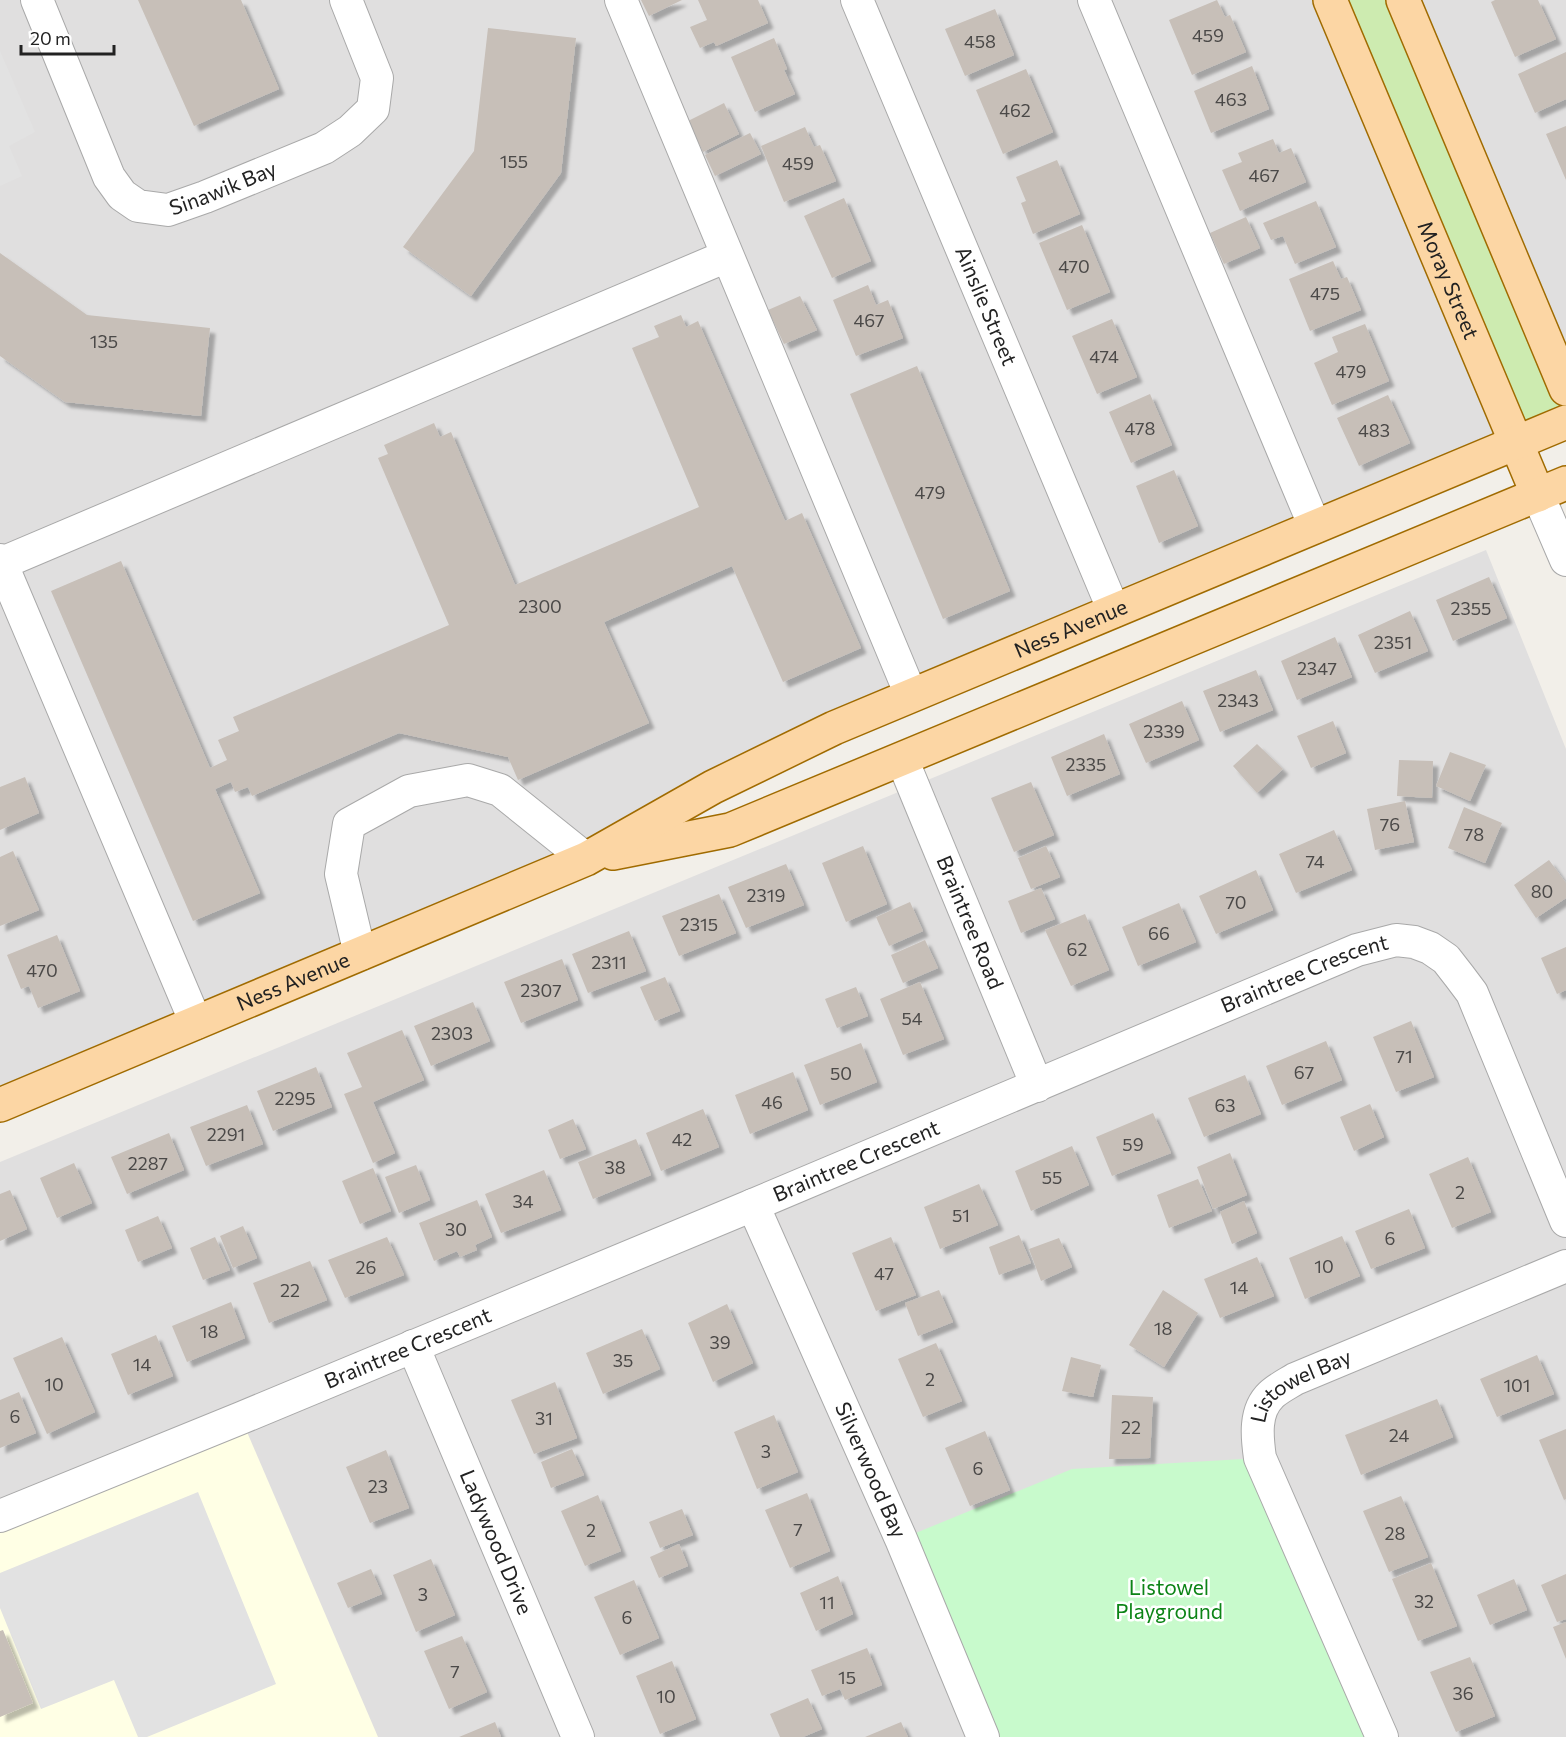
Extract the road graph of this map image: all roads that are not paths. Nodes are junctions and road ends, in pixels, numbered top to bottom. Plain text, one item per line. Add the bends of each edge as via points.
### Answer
1 (37, 0) edge
2 (346, 0) edge
3 (621, 0) edge
4 (857, 0) edge
5 (1094, 0) edge
6 (1330, 0) edge
7 (1403, 0) edge
8 (727, 256) junction
9 (1566, 389) edge
10 (1566, 422) edge
11 (1515, 443) junction
12 (1552, 489) edge
13 (1315, 527) junction
14 (1566, 560) edge
15 (1, 562) edge
16 (1114, 611) junction
17 (911, 695) junction
18 (902, 759) junction
19 (586, 859) junction
20 (360, 954) junction
21 (196, 1023) junction
22 (1037, 1086) junction
23 (0, 1105) edge
24 (753, 1205) junction
25 (1566, 1221) edge
26 (1566, 1266) edge
27 (413, 1346) junction
28 (0, 1516) edge
29 (578, 1737) edge
30 (983, 1737) edge
31 (1382, 1737) edge

1 - 2 street, Sinawik Bay via 110,177 122,195 138,206 168,210 324,147 350,131 373,109 377,78
3 - 8 street
4 - 16 street, Ainslie Street
5 - 13 street
6 - 11 main road, Moray Street
7 - 9 main road
8 - 15 street
8 - 17 street
10 - 11 main road, Ness Avenue
11 - 12 main road, Moray Street
11 - 13 main road, Ness Avenue
12 - 14 street, Moray Street
12 - 18 main road, Ness Avenue
13 - 16 main road, Ness Avenue
15 - 21 street
16 - 17 main road, Ness Avenue
17 - 19 main road, Ness Avenue via 713,787
18 - 19 main road, Ness Avenue via 730,830
18 - 22 street, Braintree Road
19 - 20 main road, Ness Avenue
19 - 20 street via 500,790 468,780 409,791 349,824 341,874
20 - 21 main road, Ness Avenue
21 - 23 main road, Ness Avenue
22 - 24 street, Braintree Crescent
22 - 25 street, Braintree Crescent via 1357,950 1396,940 1414,942 1446,959 1472,993
24 - 27 street, Braintree Crescent
24 - 30 street, Silverwood Bay via 897,1528
26 - 31 street, Listowel Bay via 1295,1379 1270,1396 1259,1416 1260,1458
27 - 28 street, Braintree Crescent
27 - 29 street, Ladywood Drive

